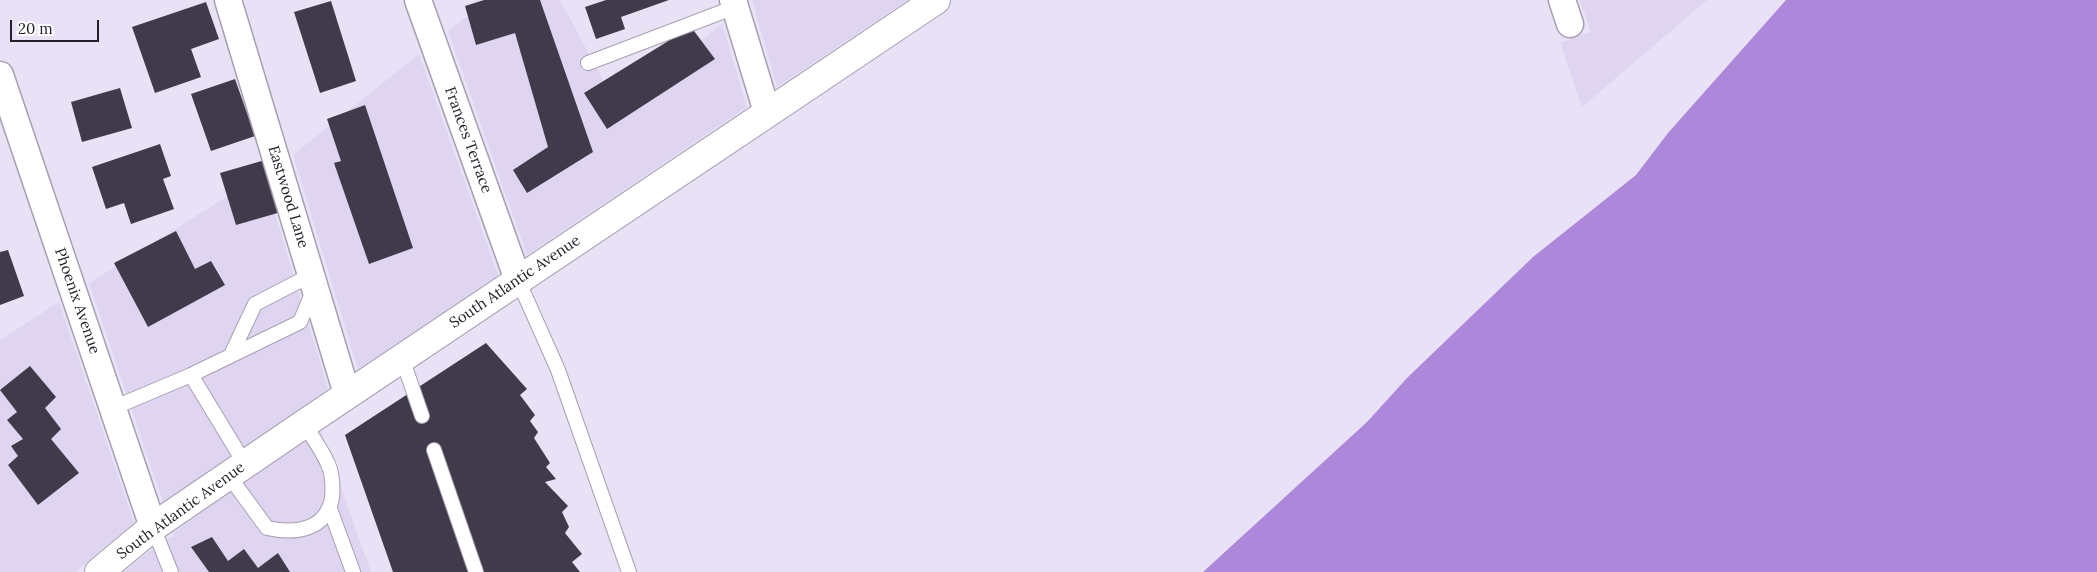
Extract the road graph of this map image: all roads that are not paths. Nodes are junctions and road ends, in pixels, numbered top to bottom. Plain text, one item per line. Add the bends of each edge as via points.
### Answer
1 (228, 0) edge
2 (418, 0) edge
3 (936, 0) edge
4 (734, 4) edge
5 (588, 63) dead end
6 (0, 75) edge
7 (767, 112) junction
8 (518, 280) junction
9 (313, 281) junction
10 (231, 355) junction
11 (402, 358) junction
12 (191, 375) junction
13 (347, 394) junction
14 (113, 408) junction
15 (422, 416) dead end
16 (304, 424) junction
17 (434, 450) dead end
18 (237, 470) junction
19 (330, 509) junction
20 (153, 528) junction
21 (99, 572) edge
22 (171, 572) edge
23 (353, 572) edge
24 (476, 572) edge
25 (629, 572) edge

1 - 9 street, Eastwood Lane
2 - 8 street, Frances Terrace
3 - 7 main road, South Atlantic Avenue
4 - 5 lane
4 - 7 street
6 - 14 street, Phoenix Avenue
7 - 8 main road, South Atlantic Avenue
8 - 11 main road, South Atlantic Avenue
8 - 25 lane via 558,370
9 - 10 lane via 255,304
9 - 10 lane via 300,322
9 - 13 street, Eastwood Lane
10 - 12 lane
11 - 13 main road, South Atlantic Avenue
11 - 15 lane
12 - 14 lane
12 - 18 lane
13 - 16 main road, South Atlantic Avenue
14 - 20 street, Phoenix Avenue
16 - 18 main road, South Atlantic Avenue
16 - 19 lane via 328,465 334,486
17 - 24 lane
18 - 19 lane via 267,528 285,532 304,529 321,521
18 - 20 main road, South Atlantic Avenue
19 - 23 lane
20 - 21 main road, South Atlantic Avenue
20 - 22 lane

